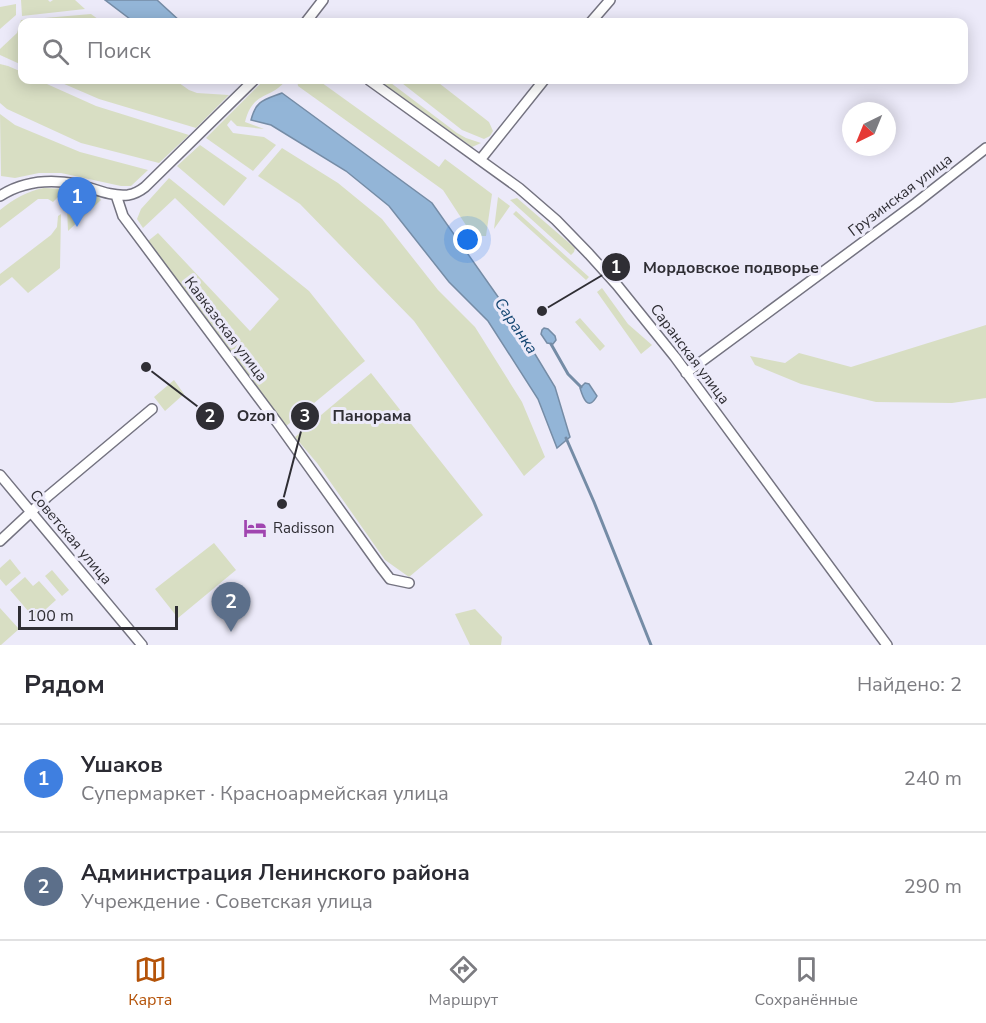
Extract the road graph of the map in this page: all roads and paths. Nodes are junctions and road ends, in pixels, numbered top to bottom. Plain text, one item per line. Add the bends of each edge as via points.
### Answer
1 (323, 0) edge
2 (610, 0) edge
3 (309, 18) edge
4 (594, 18) edge
5 (250, 84) edge
6 (375, 84) edge
7 (541, 84) edge
8 (986, 148) edge
9 (480, 160) junction
10 (1, 193) edge
11 (116, 195) junction
12 (686, 373) junction
13 (152, 410) dead end
14 (0, 475) edge
15 (31, 512) junction
16 (0, 541) edge
17 (409, 583) dead end
18 (142, 645) edge
19 (887, 645) edge

1 - 3 street
2 - 4 street
5 - 11 street via 145,187 128,195
6 - 9 street, Саранская улица
7 - 9 street
8 - 12 street, Грузинская улица
9 - 12 street, Саранская улица via 519,188 589,254
10 - 11 street via 44,181 77,184
11 - 17 street, Кавказская улица via 123,216 380,566 390,579
12 - 19 street, Саранская улица
13 - 15 street
14 - 15 street, Советская улица
15 - 16 street
15 - 18 street, Советская улица

